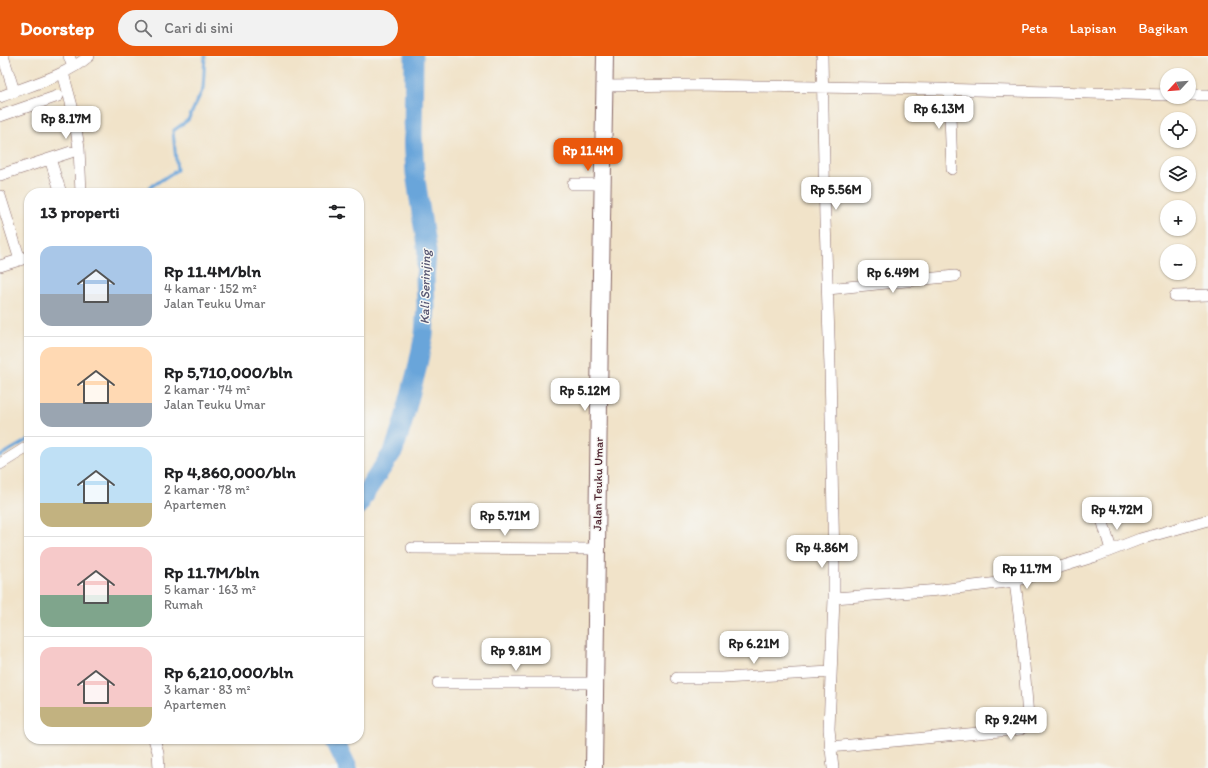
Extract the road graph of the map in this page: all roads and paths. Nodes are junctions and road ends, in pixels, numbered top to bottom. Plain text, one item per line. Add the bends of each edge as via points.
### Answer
1 (3, 56) edge
2 (69, 56) edge
3 (89, 56) edge
4 (605, 56) edge
5 (822, 56) edge
6 (73, 67) junction
7 (65, 79) junction
8 (605, 86) junction
9 (822, 87) junction
10 (949, 89) junction
11 (14, 91) junction
12 (1160, 95) edge
13 (1196, 95) edge
14 (1208, 95) edge
15 (58, 96) dead end
16 (0, 97) edge
17 (0, 116) edge
18 (71, 152) dead end
19 (50, 159) junction
20 (952, 170) dead end
21 (0, 175) edge
22 (573, 184) dead end
23 (603, 184) junction
24 (59, 188) edge
25 (81, 188) edge
26 (0, 196) edge
27 (24, 258) edge
28 (0, 266) edge
29 (955, 276) dead end
30 (828, 289) junction
31 (1208, 295) edge
32 (1175, 296) dead end
33 (24, 449) edge
34 (0, 464) edge
35 (1102, 519) dead end
36 (1208, 520) edge
37 (412, 548) dead end
38 (597, 549) junction
39 (1111, 550) junction
40 (1015, 581) junction
41 (834, 598) junction
42 (831, 672) junction
43 (677, 678) dead end
44 (594, 683) junction
45 (438, 684) dead end
46 (156, 744) edge
47 (830, 748) junction
48 (159, 768) edge
49 (594, 768) edge
50 (833, 768) edge

1 - 11 street
2 - 6 street
3 - 6 street
4 - 8 main road, Jalan Teuku Umar
5 - 9 street
6 - 7 street
7 - 11 street
7 - 25 street via 79,148
8 - 9 street
8 - 23 main road, Jalan Teuku Umar
9 - 10 street
9 - 30 street
10 - 12 street
10 - 20 street
11 - 16 street
13 - 14 street
15 - 17 street
18 - 19 street
19 - 21 street
19 - 24 street
22 - 23 street
23 - 38 main road, Jalan Teuku Umar
26 - 27 street
27 - 28 street
29 - 30 street
30 - 41 street
31 - 32 street
33 - 34 street
35 - 39 street
36 - 39 street
37 - 38 street
38 - 44 main road, Jalan Teuku Umar
39 - 40 street
40 - 41 street
40 - 47 street via 1028,717 1024,727
41 - 42 street
42 - 43 street
42 - 47 street
44 - 45 street
44 - 49 main road, Jalan Teuku Umar
46 - 48 street
47 - 50 street

